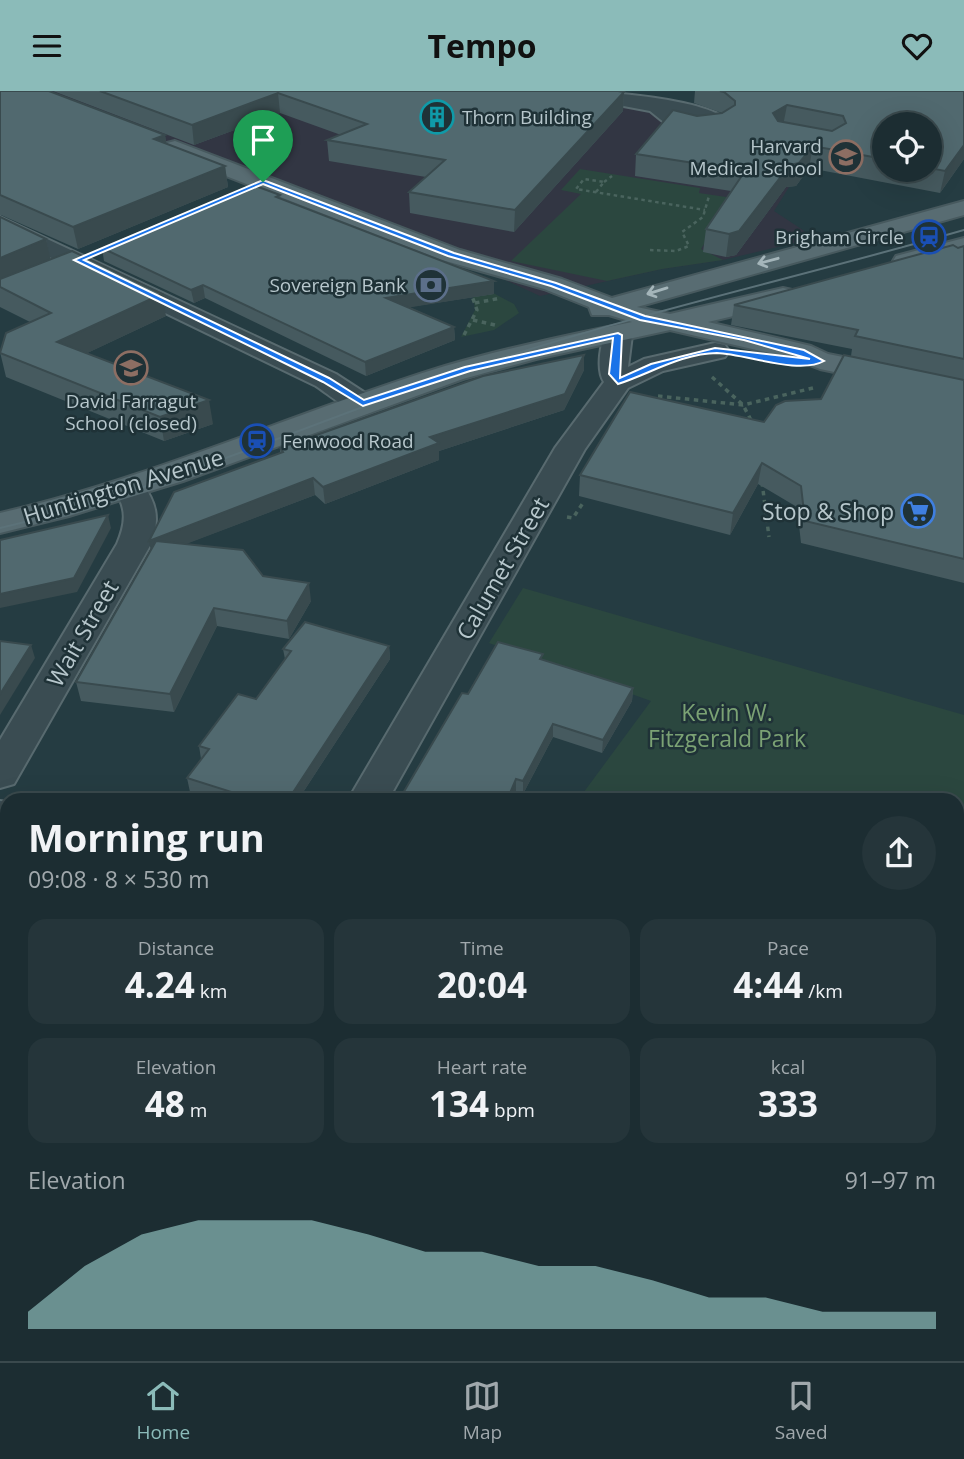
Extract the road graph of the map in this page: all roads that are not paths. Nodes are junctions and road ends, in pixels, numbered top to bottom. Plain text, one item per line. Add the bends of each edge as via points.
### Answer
1 (576, 91) edge
2 (658, 107) dead end
3 (152, 139) edge
4 (263, 182) junction
5 (234, 195) edge
6 (964, 208) edge
7 (0, 223) edge
8 (964, 245) edge
9 (109, 247) edge
10 (451, 255) junction
11 (78, 260) junction
12 (887, 266) edge
13 (48, 273) edge
14 (813, 287) edge
15 (611, 306) junction
16 (577, 316) junction
17 (674, 323) junction
18 (618, 335) junction
19 (711, 362) junction
20 (820, 373) junction
21 (632, 388) junction
22 (964, 390) edge
23 (363, 404) junction
24 (130, 489) junction
25 (0, 523) edge
26 (0, 774) edge
27 (372, 793) edge

1 - 2 street
3 - 4 main road
4 - 5 street
4 - 10 main road
6 -> 15 main road, Huntington Avenue
7 - 11 street
8 - 12 main road
9 - 11 street
10 - 15 main road
10 - 16 main road
11 - 13 street
11 - 23 street via 326,380
14 - 17 main road, Huntington Avenue
15 - 16 main road, Huntington Avenue
15 - 17 main road
16 - 18 main road
16 - 23 main road, Huntington Avenue via 417,372
17 - 18 main road, Huntington Avenue
17 - 20 main road via 801,352
18 - 19 main road
18 - 21 street via 613,374
18 - 23 main road, Huntington Avenue via 468,369
19 - 20 main road via 797,363
19 - 21 street via 654,365
20 - 22 main road
21 - 27 street, Calumet Street via 570,448
23 - 24 main road, Huntington Avenue
24 - 25 main road, Huntington Avenue
24 - 26 street, Wait Street via 143,516 134,544

